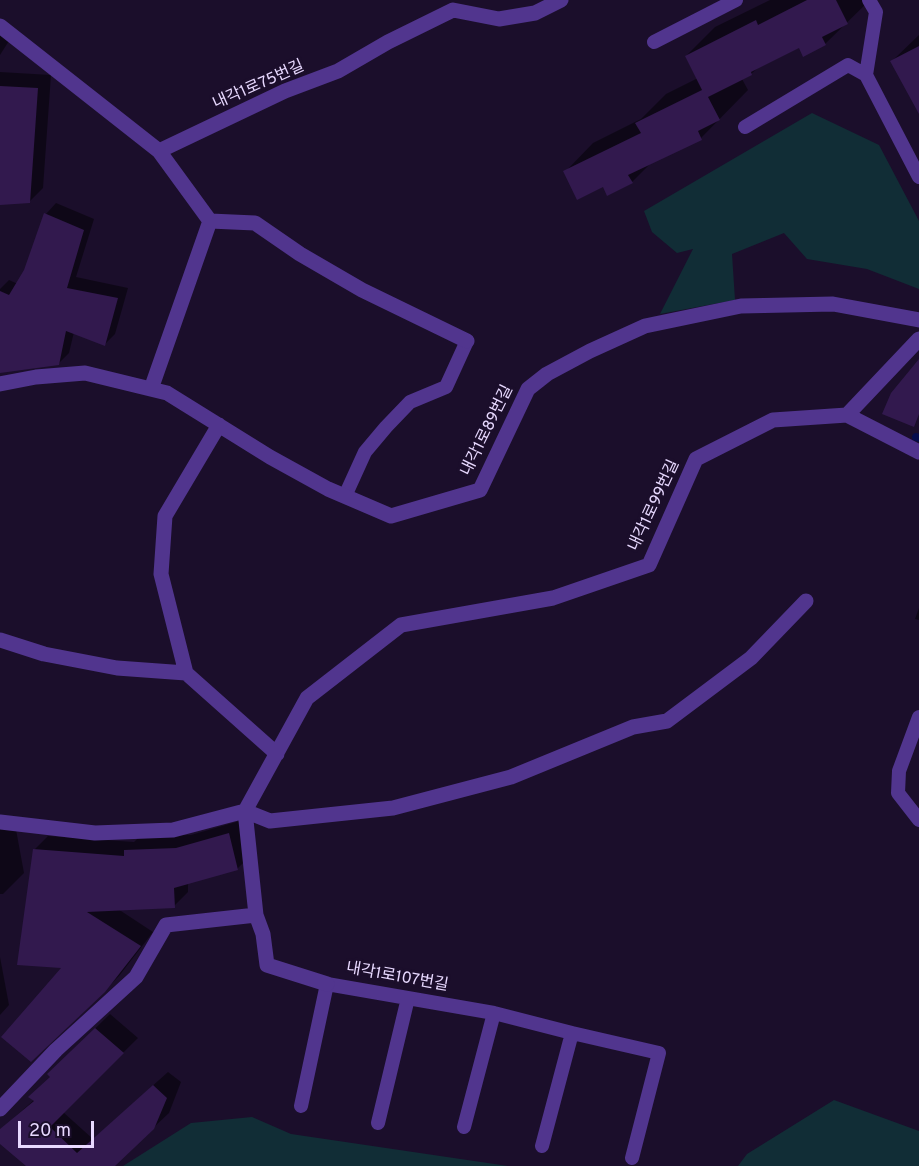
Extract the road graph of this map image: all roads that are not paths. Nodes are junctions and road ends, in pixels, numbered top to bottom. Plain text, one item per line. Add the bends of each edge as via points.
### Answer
1 (561, 0) edge
2 (736, 0) edge
3 (869, 0) edge
4 (0, 26) edge
5 (654, 42) dead end
6 (866, 75) junction
7 (744, 127) dead end
8 (159, 151) junction
9 (919, 177) edge
10 (210, 221) junction
11 (919, 321) edge
12 (919, 339) edge
13 (467, 341) joint
14 (0, 384) edge
15 (151, 389) junction
16 (847, 415) junction
17 (219, 425) junction
18 (919, 452) edge
19 (345, 496) junction
20 (806, 601) dead end
21 (0, 640) edge
22 (186, 673) junction
23 (919, 717) edge
24 (277, 754) junction
25 (245, 812) junction
26 (919, 820) edge
27 (0, 822) edge
28 (256, 915) junction
29 (327, 984) junction
30 (408, 998) junction
31 (494, 1012) junction
32 (572, 1034) junction
33 (301, 1106) dead end
34 (0, 1109) edge
35 (378, 1123) dead end
36 (464, 1127) dead end
37 (542, 1146) dead end
38 (632, 1158) dead end

1 - 8 street, 내각1로75번길 via 535,13 499,19 453,10 338,71 285,91
2 - 5 lane
3 - 6 lane via 876,12
4 - 8 street
6 - 7 lane via 848,65
6 - 9 lane
8 - 10 street
10 - 13 street via 255,223 362,290
10 - 15 street
11 - 19 street, 내각1로89번길 via 833,304 741,306 645,326 556,370 528,389 480,490 391,516
12 - 16 street
13 - 19 lane via 446,387 410,402 386,426 365,452
14 - 15 street, 내각1로89번길 via 85,373
15 - 17 street, 내각1로89번길 via 167,393
16 - 18 street
16 - 24 street, 내각1로99번길 via 773,420 696,459 649,565 553,598 401,625 307,698
17 - 19 street, 내각1로89번길
17 - 22 street via 165,516 161,574
20 - 25 street via 751,658 667,721 633,727 511,777 393,808 270,821
21 - 22 street via 44,654 117,668
22 - 24 street
23 - 26 lane via 899,771 898,793
24 - 25 street, 내각1로99번길
25 - 27 street via 173,830 94,833
25 - 28 street, 내각1로107번길
28 - 29 street, 내각1로107번길 via 267,965
28 - 34 street via 166,925 136,977 56,1050
29 - 30 lane, 내각1로107번길
29 - 33 lane
30 - 31 lane, 내각1로107번길
30 - 35 lane
31 - 32 lane, 내각1로107번길
31 - 36 lane
32 - 37 lane
32 - 38 lane, 내각1로107번길 via 660,1053

